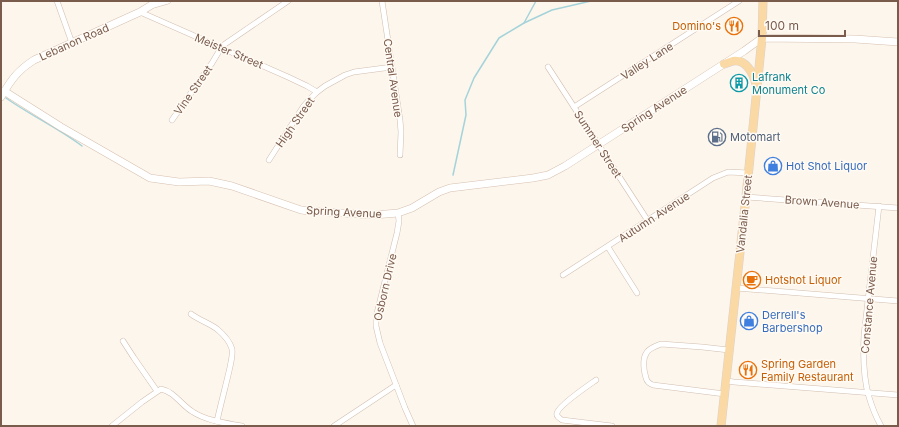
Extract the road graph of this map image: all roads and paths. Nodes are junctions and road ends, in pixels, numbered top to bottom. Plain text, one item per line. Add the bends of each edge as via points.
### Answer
1 (57, 1) edge
2 (168, 1) edge
3 (288, 1) edge
4 (382, 1) edge
5 (739, 1) edge
6 (763, 1) edge
7 (155, 3) edge
8 (140, 12) junction
9 (762, 38) junction
10 (898, 42) edge
11 (72, 43) junction
12 (221, 48) junction
13 (724, 64) junction
14 (392, 67) junction
15 (548, 67) dead end
16 (757, 85) junction
17 (317, 92) junction
18 (3, 94) edge
19 (574, 107) junction
20 (172, 120) dead end
21 (599, 145) junction
22 (400, 155) dead end
23 (269, 160) dead end
24 (749, 172) junction
25 (746, 197) junction
26 (879, 206) junction
27 (898, 208) edge
28 (398, 213) junction
29 (648, 221) junction
30 (608, 247) junction
31 (563, 275) dead end
32 (736, 288) junction
33 (637, 293) dead end
34 (869, 299) junction
35 (898, 301) edge
36 (191, 314) dead end
37 (123, 341) dead end
38 (729, 350) junction
39 (596, 380) dead end
40 (726, 381) junction
41 (396, 385) junction
42 (157, 391) junction
43 (868, 393) junction
44 (724, 394) junction
45 (898, 395) edge
46 (217, 421) junction
47 (112, 426) edge
48 (242, 426) edge
49 (334, 426) edge
50 (413, 426) edge
51 (612, 426) edge
52 (721, 426) edge
53 (881, 426) edge

1 - 11 street
2 - 7 street
3 - 12 street, Vine Street
4 - 14 street, Central Avenue
5 - 19 street, Valley Lane
6 - 9 main road, Vandalia Street
7 - 8 street, Lebanon Road
8 - 11 street, Lebanon Road
8 - 12 street, Meister Street
9 - 10 street
9 - 13 street, Spring Avenue
9 - 16 main road, Vandalia Street
11 - 18 street, Lebanon Road via 24,66
12 - 17 street, Meister Street
12 - 20 street, Vine Street
13 - 16 main road via 742,62 754,76
13 - 21 street, Spring Avenue
14 - 17 street, High Street via 350,73
14 - 22 street, Central Avenue via 400,120
15 - 19 street, Summer Street
16 - 24 main road, Vandalia Street
17 - 23 street, High Street via 303,107
18 - 28 street, Spring Avenue via 150,178 220,183 301,210 374,215
19 - 21 street, Summer Street
21 - 28 street, Spring Avenue via 548,174 450,188
21 - 29 street, Summer Street
24 - 25 main road, Vandalia Street
24 - 29 street, Autumn Avenue via 728,172 714,178
25 - 26 street, Brown Avenue
25 - 32 main road, Vandalia Street
26 - 27 street, Brown Avenue
26 - 34 street, Constance Avenue
28 - 41 street, Osborn Drive via 397,233 376,321 378,337
29 - 30 street, Autumn Avenue
30 - 31 street, Autumn Avenue
30 - 33 street
32 - 34 street
32 - 38 main road, Vandalia Street
34 - 35 street
34 - 43 street, Constance Avenue via 864,335 864,371
36 - 46 street via 211,324 232,348
37 - 42 street
38 - 40 main road, Vandalia Street
38 - 44 street via 661,344 649,350 644,360 646,379 653,386
39 - 51 street via 565,403 557,415 562,420
40 - 43 street
40 - 44 main road, Vandalia Street
41 - 49 street
41 - 50 street, Osborn Drive
42 - 46 street via 166,390 193,412
42 - 47 street
43 - 45 street
43 - 53 street, Constance Avenue
44 - 52 main road, Vandalia Street
46 - 48 street

